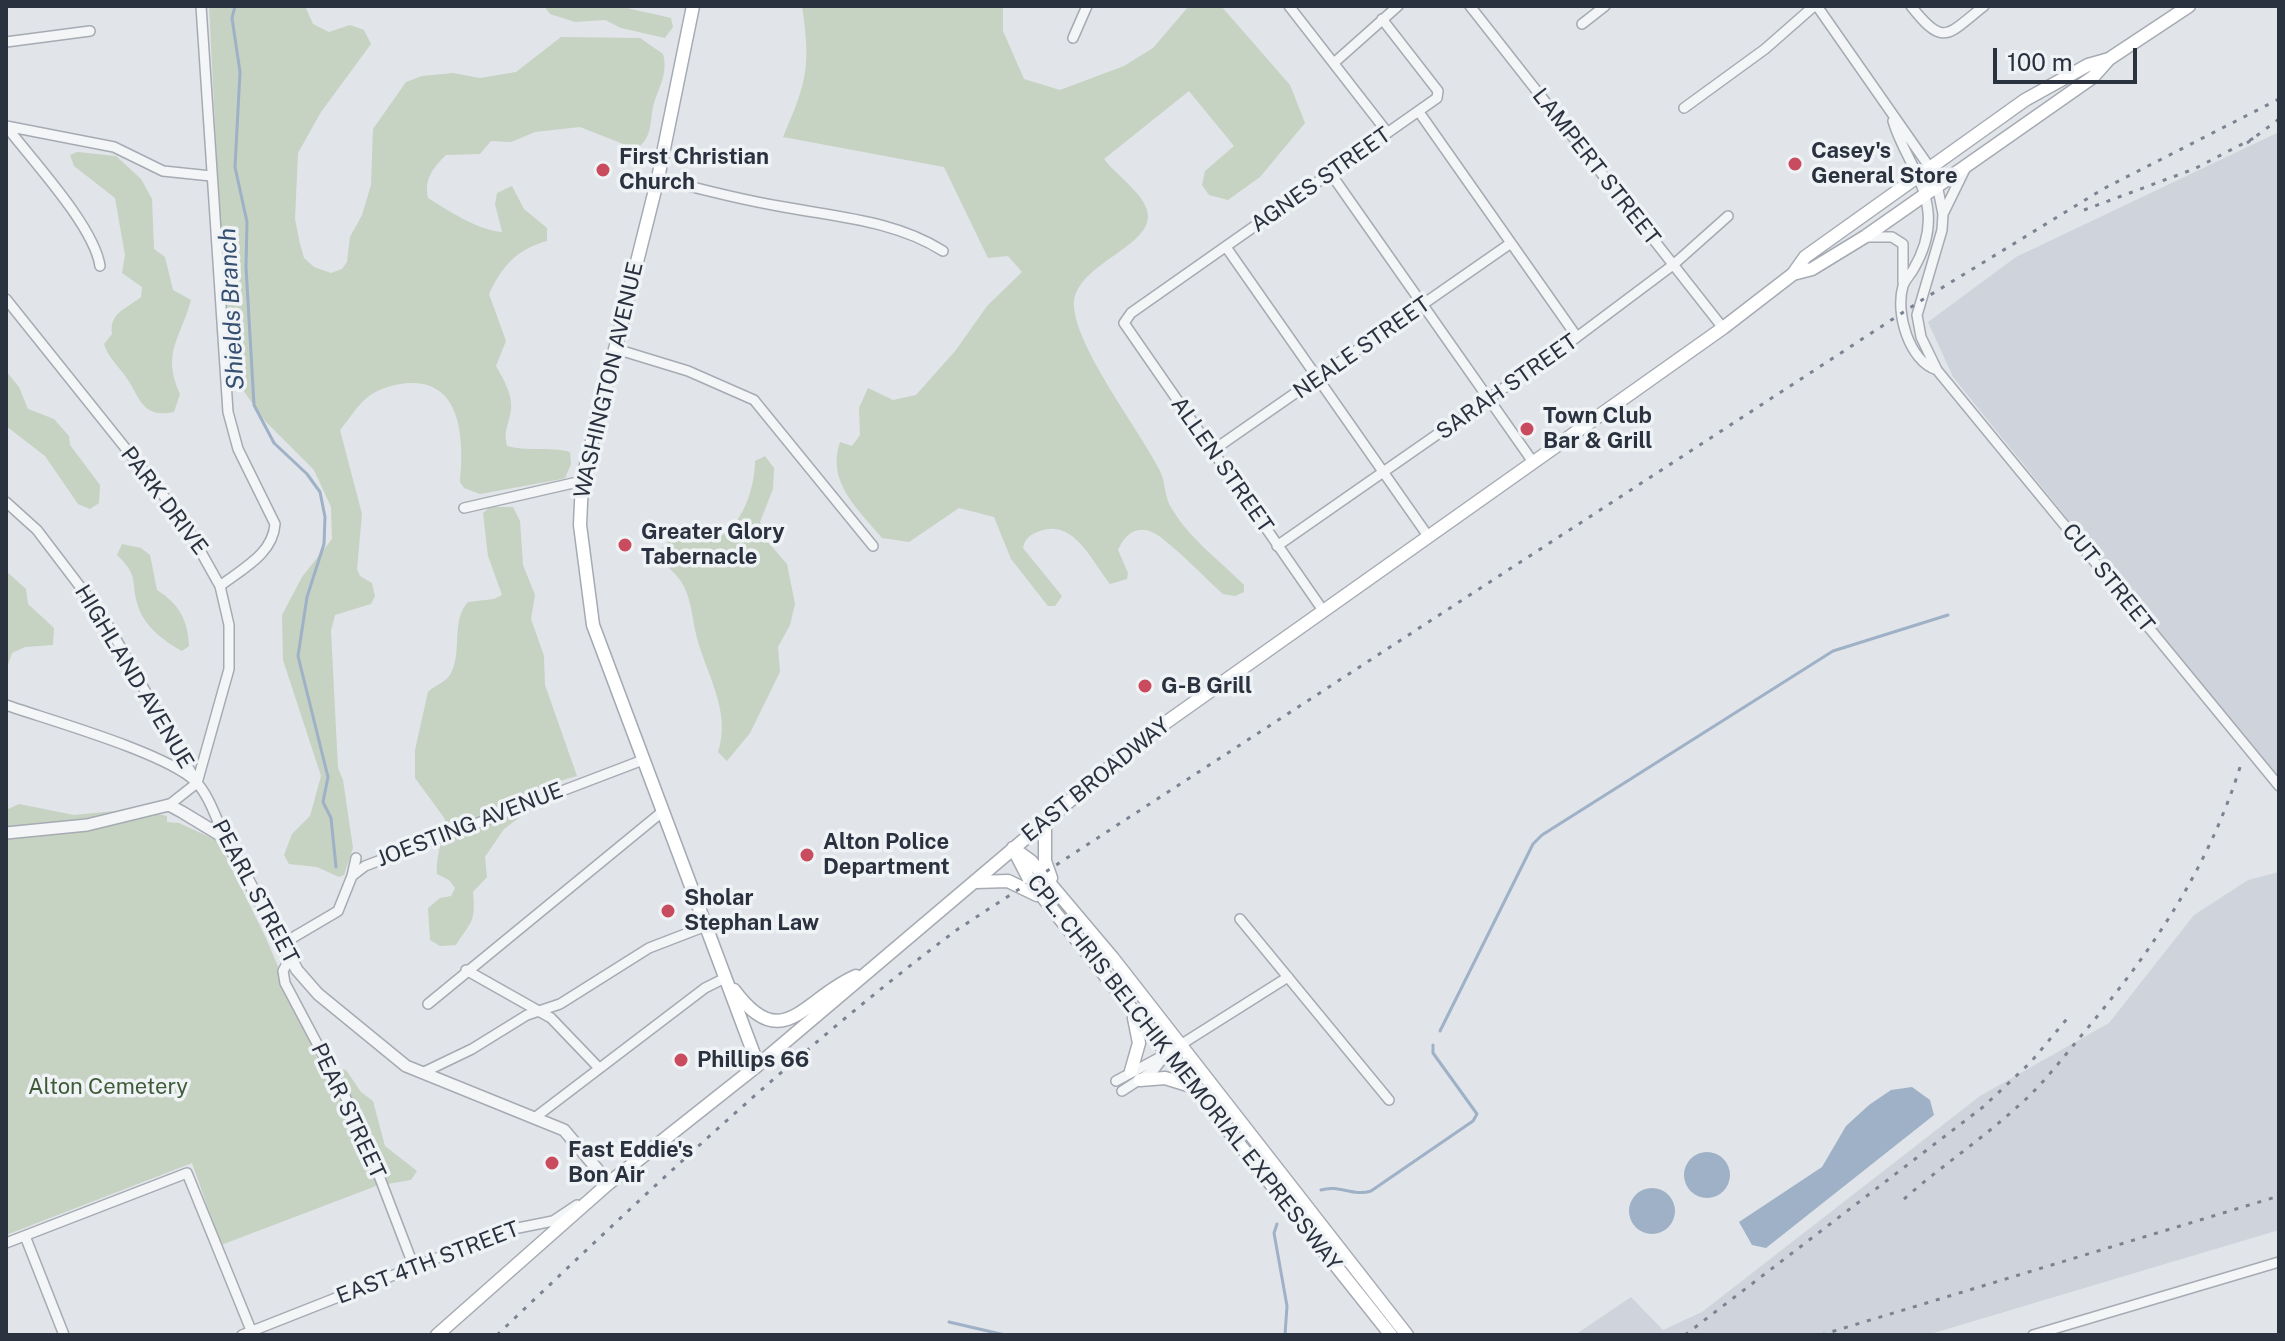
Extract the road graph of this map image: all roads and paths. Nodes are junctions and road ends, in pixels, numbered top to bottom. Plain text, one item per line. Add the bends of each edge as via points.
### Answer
1 (201, 6) edge
2 (693, 6) edge
3 (1087, 6) edge
4 (1289, 6) edge
5 (1398, 6) edge
6 (1470, 6) edge
7 (1605, 6) edge
8 (1815, 6) edge
9 (1911, 6) edge
10 (1984, 6) edge
11 (2189, 6) edge
12 (1382, 19) junction
13 (1582, 24) dead end
14 (90, 31) dead end
15 (1073, 38) dead end
16 (6, 42) edge
17 (2109, 59) junction
18 (1335, 62) junction
19 (1684, 108) dead end
20 (1419, 112) junction
21 (1892, 117) junction
22 (6, 126) edge
23 (1387, 132) junction
24 (1970, 161) junction
25 (1331, 174) junction
26 (1934, 175) junction
27 (211, 176) junction
28 (658, 178) junction
29 (1921, 185) junction
30 (1943, 214) junction
31 (1728, 216) dead end
32 (1863, 237) junction
33 (1511, 243) junction
34 (1226, 247) junction
35 (943, 251) dead end
36 (1673, 265) junction
37 (100, 266) dead end
38 (1793, 274) junction
39 (1903, 284) junction
40 (6, 299) edge
41 (1423, 304) junction
42 (1124, 320) joint
43 (1723, 328) junction
44 (1577, 337) junction
45 (616, 349) junction
46 (1937, 370) junction
47 (1317, 379) junction
48 (1489, 399) junction
49 (1212, 451) junction
50 (1533, 462) junction
51 (1383, 473) junction
52 (582, 481) junction
53 (6, 502) edge
54 (464, 508) dead end
55 (1428, 536) junction
56 (873, 546) dead end
57 (1277, 546) junction
58 (220, 586) junction
59 (1322, 609) junction
60 (6, 705) edge
61 (643, 760) junction
62 (197, 783) junction
63 (2279, 786) edge
64 (169, 805) junction
65 (662, 812) junction
66 (1045, 821) junction
67 (6, 833) edge
68 (225, 838) junction
69 (1013, 848) junction
70 (356, 858) dead end
71 (352, 876) junction
72 (972, 882) junction
73 (1055, 889) junction
74 (1045, 900) junction
75 (1240, 919) dead end
76 (706, 926) junction
77 (282, 944) junction
78 (290, 958) junction
79 (466, 970) junction
80 (870, 970) junction
81 (1288, 977) junction
82 (725, 978) junction
83 (428, 1004) dead end
84 (1132, 1011) junction
85 (536, 1012) junction
86 (1181, 1045) junction
87 (1166, 1054) junction
88 (758, 1065) junction
89 (599, 1068) junction
90 (422, 1073) junction
91 (1136, 1075) junction
92 (1116, 1081) dead end
93 (1194, 1088) junction
94 (1122, 1091) dead end
95 (1389, 1100) dead end
96 (537, 1116) junction
97 (609, 1183) junction
98 (25, 1236) junction
99 (6, 1243) edge
100 (2279, 1262) edge
101 (414, 1267) junction
102 (249, 1334) edge
103 (64, 1335) edge
104 (437, 1335) edge
105 (1391, 1335) edge
106 (1407, 1335) edge
107 (2033, 1335) edge

1 - 27 street
2 - 28 main road, WASHINGTON AVENUE
3 - 15 street
4 - 18 street
5 - 12 street
6 - 36 street, LAMPERT STREET
7 - 13 street
8 - 19 street
8 - 21 street
9 - 10 street via 1939,33 1952,31
11 - 17 main road, EAST BROADWAY
12 - 18 street
12 - 20 street via 1438,91
14 - 16 street
17 - 24 main road, EAST BROADWAY via 2093,77
17 - 26 main road, EAST BROADWAY via 2048,86
18 - 23 street
20 - 23 street, AGNES STREET
20 - 33 street
21 - 26 street
21 - 29 street
22 - 27 street via 114,147 163,171
22 - 37 street via 84,228
23 - 25 street, AGNES STREET
24 - 26 main road, EAST BROADWAY
24 - 30 street
25 - 34 street, AGNES STREET
25 - 41 street
26 - 29 main road, EAST BROADWAY
26 - 30 street, CUT STREET
27 - 58 street via 228,412 251,477 274,518 275,534 265,550
28 - 35 street via 863,220 922,238
28 - 45 main road, WASHINGTON AVENUE
29 - 32 main road, EAST BROADWAY
29 - 38 main road, EAST BROADWAY via 1805,257
29 - 39 street via 1927,236
30 - 46 street, CUT STREET via 1917,315
31 - 36 street, SARAH STREET
32 - 38 main road, EAST BROADWAY via 1812,269
32 - 39 street, CUT STREET via 1886,236 1903,244
33 - 41 street, NEALE STREET
33 - 44 street
34 - 42 street, AGNES STREET
34 - 47 street
36 - 43 street, LAMPERT STREET
36 - 44 street, SARAH STREET
38 - 43 main road, EAST BROADWAY
39 - 46 street, CUT STREET via 1908,338 1927,367
40 - 58 street, PARK DRIVE via 183,520
41 - 47 street, NEALE STREET
41 - 48 street
42 - 49 street, ALLEN STREET
43 - 50 main road, EAST BROADWAY
44 - 48 street, SARAH STREET
45 - 52 main road, WASHINGTON AVENUE
45 - 56 street via 688,371 754,400
46 - 63 street, CUT STREET
47 - 49 street, NEALE STREET
47 - 51 street
48 - 50 street
48 - 51 street, SARAH STREET
49 - 57 street, ALLEN STREET
50 - 55 main road, EAST BROADWAY
51 - 55 street
51 - 57 street, SARAH STREET
52 - 54 street
52 - 61 main road, WASHINGTON AVENUE via 580,525 593,625
53 - 62 street, HIGHLAND AVENUE via 37,530 104,618
55 - 59 main road, EAST BROADWAY
57 - 59 street, ALLEN STREET
58 - 62 street, PARK DRIVE via 229,625 229,669
59 - 66 main road, EAST BROADWAY via 1144,738
60 - 62 street via 142,753
61 - 65 main road, WASHINGTON AVENUE
61 - 71 street, JOESTING AVENUE via 449,832
62 - 64 street
62 - 68 street, PEARL STREET
64 - 67 street via 87,825
64 - 68 street
65 - 76 main road, WASHINGTON AVENUE
65 - 79 street
66 - 69 main road, EAST BROADWAY
66 - 73 main road via 1045,861
68 - 77 street, PEARL STREET
69 - 72 main road, EAST BROADWAY
69 - 73 main road, CPL. CHRIS BELCHIK MEMORIAL EXPRESSWAY
69 - 74 main road, CPL. CHRIS BELCHIK MEMORIAL EXPRESSWAY
70 - 71 street
71 - 77 street, JOESTING AVENUE via 338,911
72 - 74 main road via 1008,881
72 - 80 main road, EAST BROADWAY
73 - 86 main road, CPL. CHRIS BELCHIK MEMORIAL EXPRESSWAY
74 - 84 main road, CPL. CHRIS BELCHIK MEMORIAL EXPRESSWAY
75 - 81 street
76 - 82 main road, WASHINGTON AVENUE
76 - 85 street via 649,948 560,1004
77 - 78 street, PEARL STREET
78 - 90 street, PEARL STREET via 328,1003 397,1061
78 - 101 street, PEAR STREET via 283,971 285,983 358,1121
79 - 83 street
79 - 85 street
80 - 82 main road via 831,986 797,1015 773,1022 748,1009
80 - 88 main road, EAST BROADWAY
81 - 86 street
81 - 95 street
82 - 88 main road, WASHINGTON AVENUE
82 - 89 street
84 - 87 main road, CPL. CHRIS BELCHIK MEMORIAL EXPRESSWAY
84 - 91 main road via 1139,1043
85 - 89 street via 551,1018
85 - 90 street
86 - 87 street
86 - 106 main road, CPL. CHRIS BELCHIK MEMORIAL EXPRESSWAY
87 - 91 street
87 - 93 main road, CPL. CHRIS BELCHIK MEMORIAL EXPRESSWAY
88 - 97 main road, EAST BROADWAY
89 - 96 street
90 - 96 street, PEARL STREET
91 - 92 street
91 - 93 main road
91 - 94 street
93 - 105 main road, CPL. CHRIS BELCHIK MEMORIAL EXPRESSWAY
96 - 97 street, PEARL STREET via 572,1137
97 - 101 street, EAST 4TH STREET via 553,1221 521,1226
97 - 104 main road, EAST BROADWAY
98 - 99 street
98 - 102 street via 187,1173
98 - 103 street
100 - 107 street
101 - 102 street, EAST 4TH STREET

